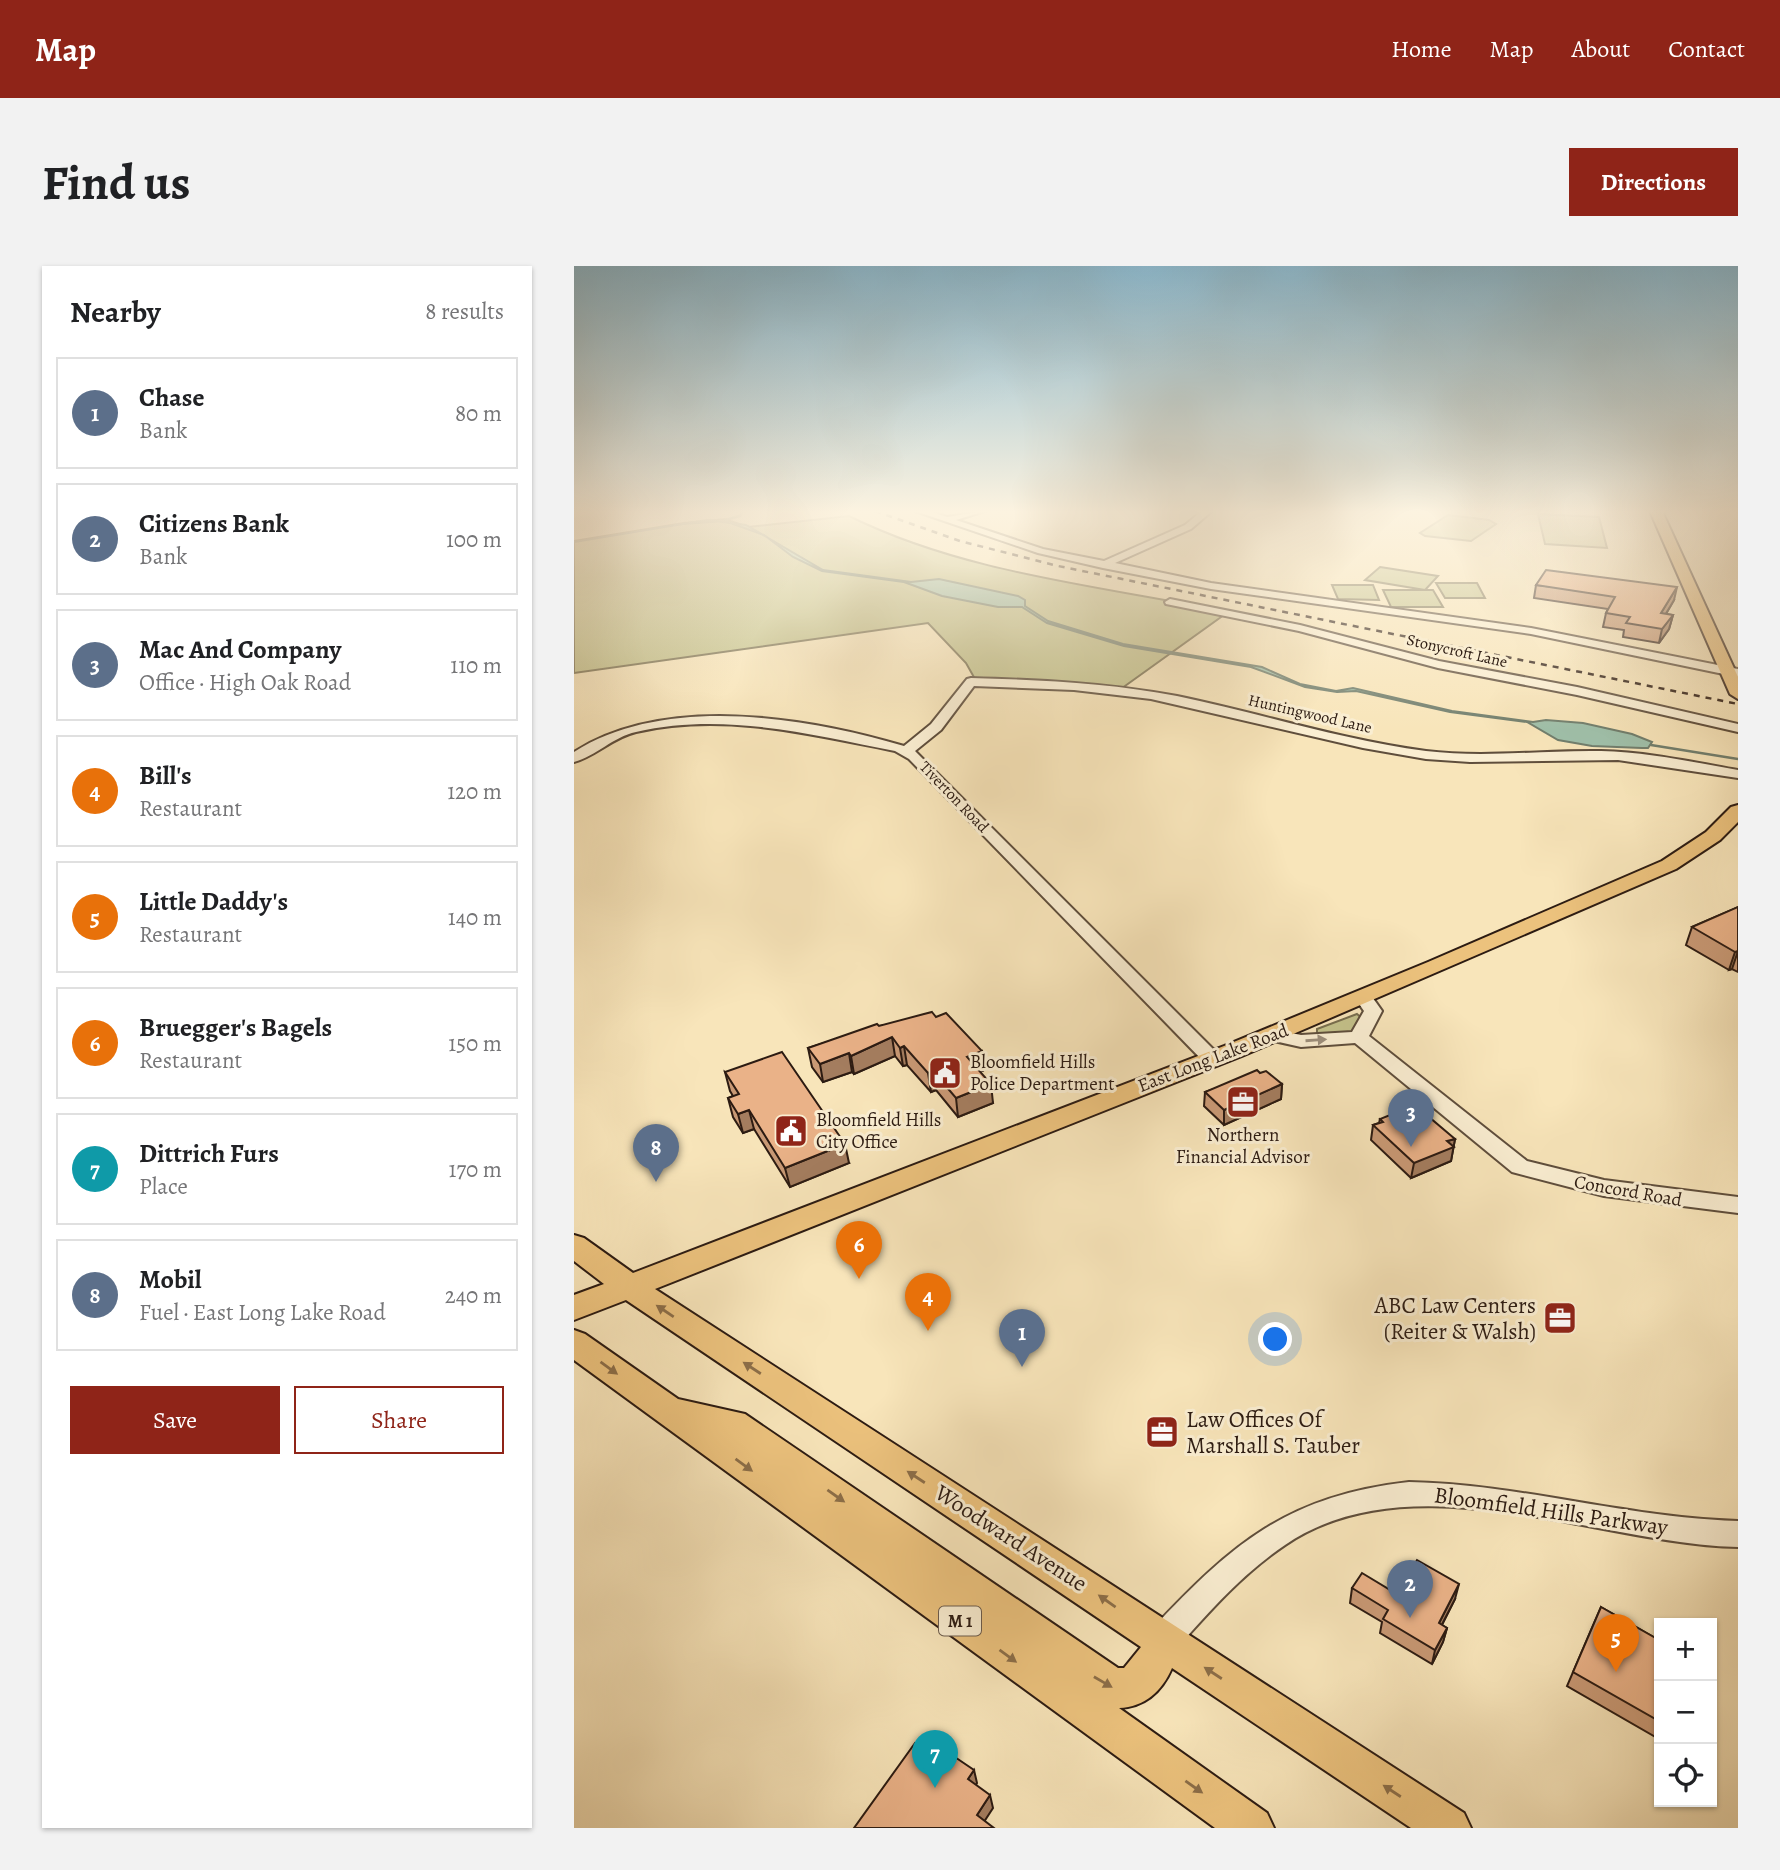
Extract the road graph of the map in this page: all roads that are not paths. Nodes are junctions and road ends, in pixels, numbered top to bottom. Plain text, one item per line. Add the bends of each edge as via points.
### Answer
1 (1203, 584) edge
2 (1691, 584) edge
3 (1170, 602) dead end
4 (1732, 671) edge
5 (1738, 694) edge
6 (1738, 728) edge
7 (906, 751) junction
8 (574, 758) edge
9 (1738, 774) edge
10 (1738, 811) edge
11 (1364, 998) junction
12 (1272, 1035) junction
13 (1359, 1037) junction
14 (1212, 1059) junction
15 (1738, 1205) edge
16 (574, 1246) edge
17 (630, 1286) junction
18 (574, 1308) edge
19 (574, 1343) edge
20 (669, 1411) junction
21 (1738, 1534) edge
22 (1163, 1640) junction
23 (1252, 1828) edge
24 (1449, 1828) edge

1 - 4 street via 1531,631
2 - 4 main road
3 - 6 street, Stonycroft Lane
4 - 5 main road
7 - 8 street, Tiverton Road via 786,725 698,719 624,731
7 - 9 street, Huntingwood Lane via 936,727 971,682 998,682 1158,696 1429,756 1492,760 1620,756
7 - 14 street, Tiverton Road
10 - 11 main road, East Long Lake Road via 1713,836 1669,865
11 - 12 main road, East Long Lake Road
11 - 13 street via 1373,1011
12 -> 13 street via 1301,1041
12 - 14 main road, East Long Lake Road
13 - 15 street, Concord Road via 1520,1167 1604,1188
14 - 17 main road, East Long Lake Road
16 - 17 main road, Woodward Avenue
17 - 18 main road, East Long Lake Road
22 -> 17 main road, Woodward Avenue
19 -> 20 main road, M 1
20 -> 22 main road via 733,1424 1111,1687 1129,1687 1150,1672
20 -> 23 main road, M 1
21 - 22 street, Bloomfield Hills Parkway via 1673,1529 1466,1496 1374,1496 1314,1514 1267,1540 1225,1575
24 -> 22 main road, Woodward Avenue

